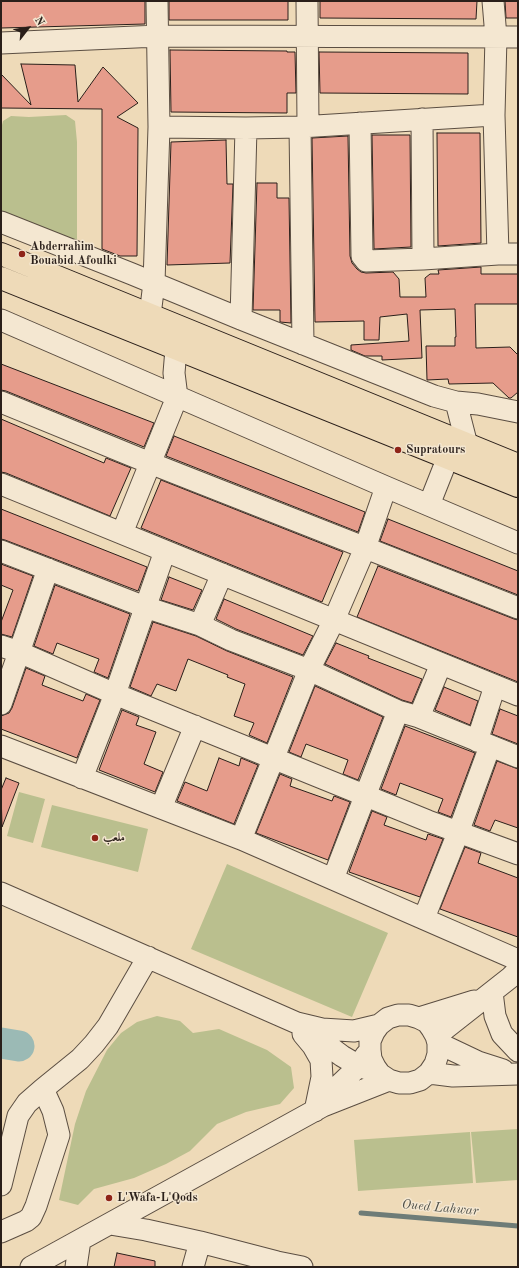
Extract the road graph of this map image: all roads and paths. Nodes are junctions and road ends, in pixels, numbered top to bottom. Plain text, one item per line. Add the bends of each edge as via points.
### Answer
1 (157, 1) edge
2 (307, 1) edge
3 (493, 1) edge
4 (158, 36) junction
5 (308, 37) junction
6 (496, 37) junction
7 (518, 37) edge
8 (1, 43) edge
9 (494, 115) junction
10 (422, 119) junction
11 (360, 123) junction
12 (304, 126) junction
13 (159, 127) junction
14 (246, 128) junction
15 (1, 222) edge
16 (1, 254) edge
17 (508, 254) edge
18 (423, 259) junction
19 (1, 278) edge
20 (154, 283) junction
21 (150, 315) junction
22 (241, 319) junction
23 (1, 320) edge
24 (303, 344) junction
25 (176, 349) junction
26 (177, 397) junction
27 (1, 402) edge
28 (456, 402) junction
29 (518, 412) edge
30 (467, 445) junction
31 (518, 454) edge
32 (497, 456) junction
33 (448, 457) junction
34 (150, 463) junction
35 (518, 465) edge
36 (1, 484) edge
37 (518, 486) edge
38 (386, 487) junction
39 (429, 505) junction
40 (122, 533) junction
41 (518, 543) edge
42 (365, 548) junction
43 (1, 551) edge
44 (164, 551) junction
45 (48, 569) junction
46 (222, 574) junction
47 (145, 607) junction
48 (518, 608) edge
49 (334, 620) junction
50 (200, 625) junction
51 (10, 649) edge
52 (441, 664) junction
53 (309, 670) junction
54 (496, 686) junction
55 (115, 694) junction
56 (518, 695) edge
57 (1, 704) edge
58 (398, 711) junction
59 (419, 717) junction
60 (195, 726) junction
61 (483, 743) junction
62 (1, 746) edge
63 (518, 757) edge
64 (274, 759) junction
65 (82, 778) junction
66 (366, 795) junction
67 (161, 808) junction
68 (458, 833) junction
69 (241, 839) junction
70 (518, 854) edge
71 (333, 879) junction
72 (1, 893) edge
73 (424, 918) junction
74 (148, 957) junction
75 (518, 960) edge
76 (518, 970) edge
77 (490, 994) junction
78 (419, 1018) junction
79 (293, 1021) junction
80 (379, 1025) junction
81 (437, 1040) junction
82 (518, 1051) edge
83 (364, 1058) junction
84 (429, 1073) junction
85 (517, 1074) edge
86 (385, 1077) junction
87 (43, 1089) junction
88 (319, 1109) junction
89 (1, 1185) edge
90 (110, 1224) junction
91 (1, 1232) edge
92 (80, 1240) junction
93 (200, 1242) junction
94 (277, 1265) edge
95 (31, 1267) edge
96 (76, 1267) edge
97 (193, 1267) edge
98 (302, 1267) edge

1 - 4 street
2 - 5 street
3 - 6 street
4 - 5 street
4 - 8 street
4 - 13 street
5 - 6 street
5 - 12 street
6 - 7 street
6 - 9 street
9 - 10 street
9 - 17 street
10 - 11 street
10 - 18 street
11 - 12 street
11 - 18 street via 363,258 367,262
12 - 14 street
12 - 24 street
13 - 14 street
13 - 20 street
14 - 22 street
15 - 20 street
16 - 21 main road
17 - 18 street
19 - 25 main road
20 - 21 street
20 - 22 street
21 - 30 main road
22 - 24 street
23 - 26 street
24 - 28 street via 434,396
25 - 26 street via 174,372
25 - 33 main road
26 - 34 street
26 - 38 street
27 - 34 street
28 - 29 street
28 - 30 street
30 - 32 main road
31 - 32 main road
32 - 35 main road
33 - 37 main road
33 - 39 street
34 - 40 street
34 - 42 street
36 - 40 street
38 - 39 street
38 - 42 street
39 - 41 street
40 - 44 street
42 - 48 street
42 - 49 street
43 - 45 street
44 - 46 street
44 - 47 street
45 - 47 street
45 - 51 street
46 - 49 street
46 - 50 street
47 - 50 street
47 - 55 street
49 - 52 street
49 - 53 street
50 - 53 street via 231,640
51 - 55 street
51 - 57 street
52 - 54 street
52 - 59 street
53 - 58 street
53 - 64 street
54 - 56 street
54 - 61 street
55 - 60 street
55 - 65 street
58 - 59 street
58 - 66 street
59 - 61 street
60 - 64 street
60 - 67 street
61 - 63 street
61 - 68 street
62 - 65 street
64 - 66 street
64 - 69 street
65 - 67 street
66 - 68 street
66 - 71 street
67 - 69 street
68 - 70 street
68 - 73 street
69 - 71 street
71 - 73 street
72 - 74 street
73 - 75 street
74 - 79 street
74 - 87 street via 108,1026 94,1044
76 - 77 street
77 - 78 street
77 - 81 street
77 - 82 street via 502,1034
78 - 80 street via 409,1014 398,1015 388,1018
78 - 81 street via 430,1026
79 - 80 street via 322,1029 354,1031
79 - 83 street via 342,1056
79 - 88 street via 321,1060
80 - 83 street
81 - 84 street via 438,1054
81 - 85 street via 478,1062
83 - 86 street via 371,1058 375,1067
83 - 88 street
84 - 85 street via 453,1076
84 - 86 street via 420,1080 410,1083 399,1083
86 - 88 street
87 - 89 street via 27,1103 18,1116
87 - 91 street via 53,1111 59,1135 31,1217
88 - 90 street
90 - 92 street
90 - 93 street
92 - 95 street
92 - 96 street
93 - 94 street
93 - 97 street
94 - 98 street

